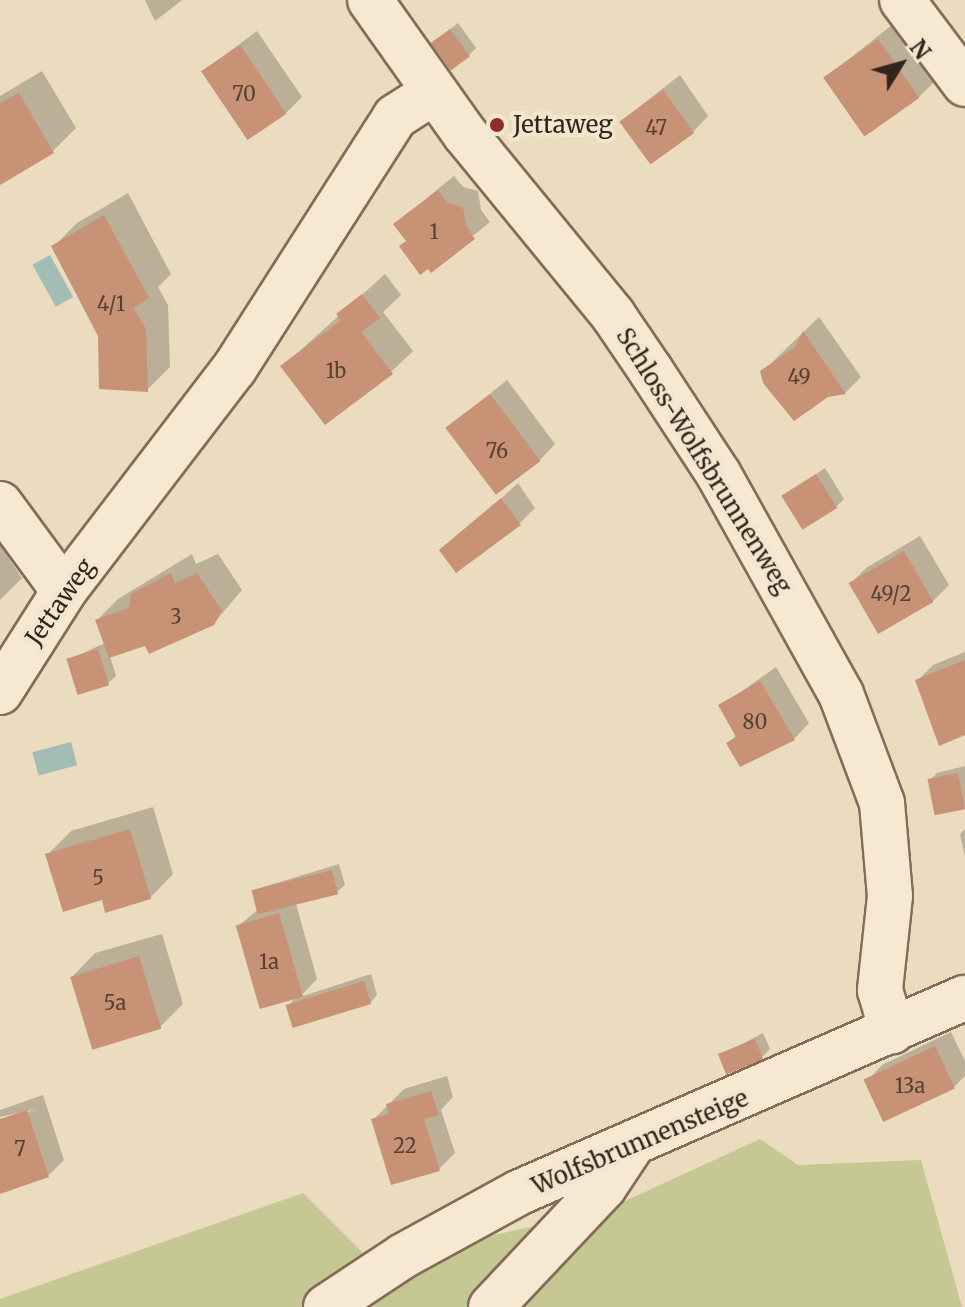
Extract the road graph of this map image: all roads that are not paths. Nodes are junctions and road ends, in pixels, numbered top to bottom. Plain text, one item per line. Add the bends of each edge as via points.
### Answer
1 (370, 0) edge
2 (902, 0) edge
3 (965, 84) edge
4 (434, 92) junction
5 (0, 504) edge
6 (64, 591) junction
7 (0, 692) edge
8 (965, 998) edge
9 (892, 1031) junction
10 (632, 1145) junction
11 (326, 1307) edge
12 (491, 1307) edge

1 - 4 street, Schloss-Wolfsbrunnenweg
2 - 3 street
4 - 6 street, Jettaweg via 395,117 234,369
4 - 9 street, Schloss-Wolfsbrunnenweg via 613,315 651,371 727,488 841,694 882,803 890,896 880,990
5 - 6 street
6 - 7 street, Jettaweg
8 - 9 street, Wolfsbrunnensteige
9 - 10 street, Wolfsbrunnensteige
10 - 11 street, Wolfsbrunnensteige via 520,1192 403,1256
10 - 12 street via 604,1187

